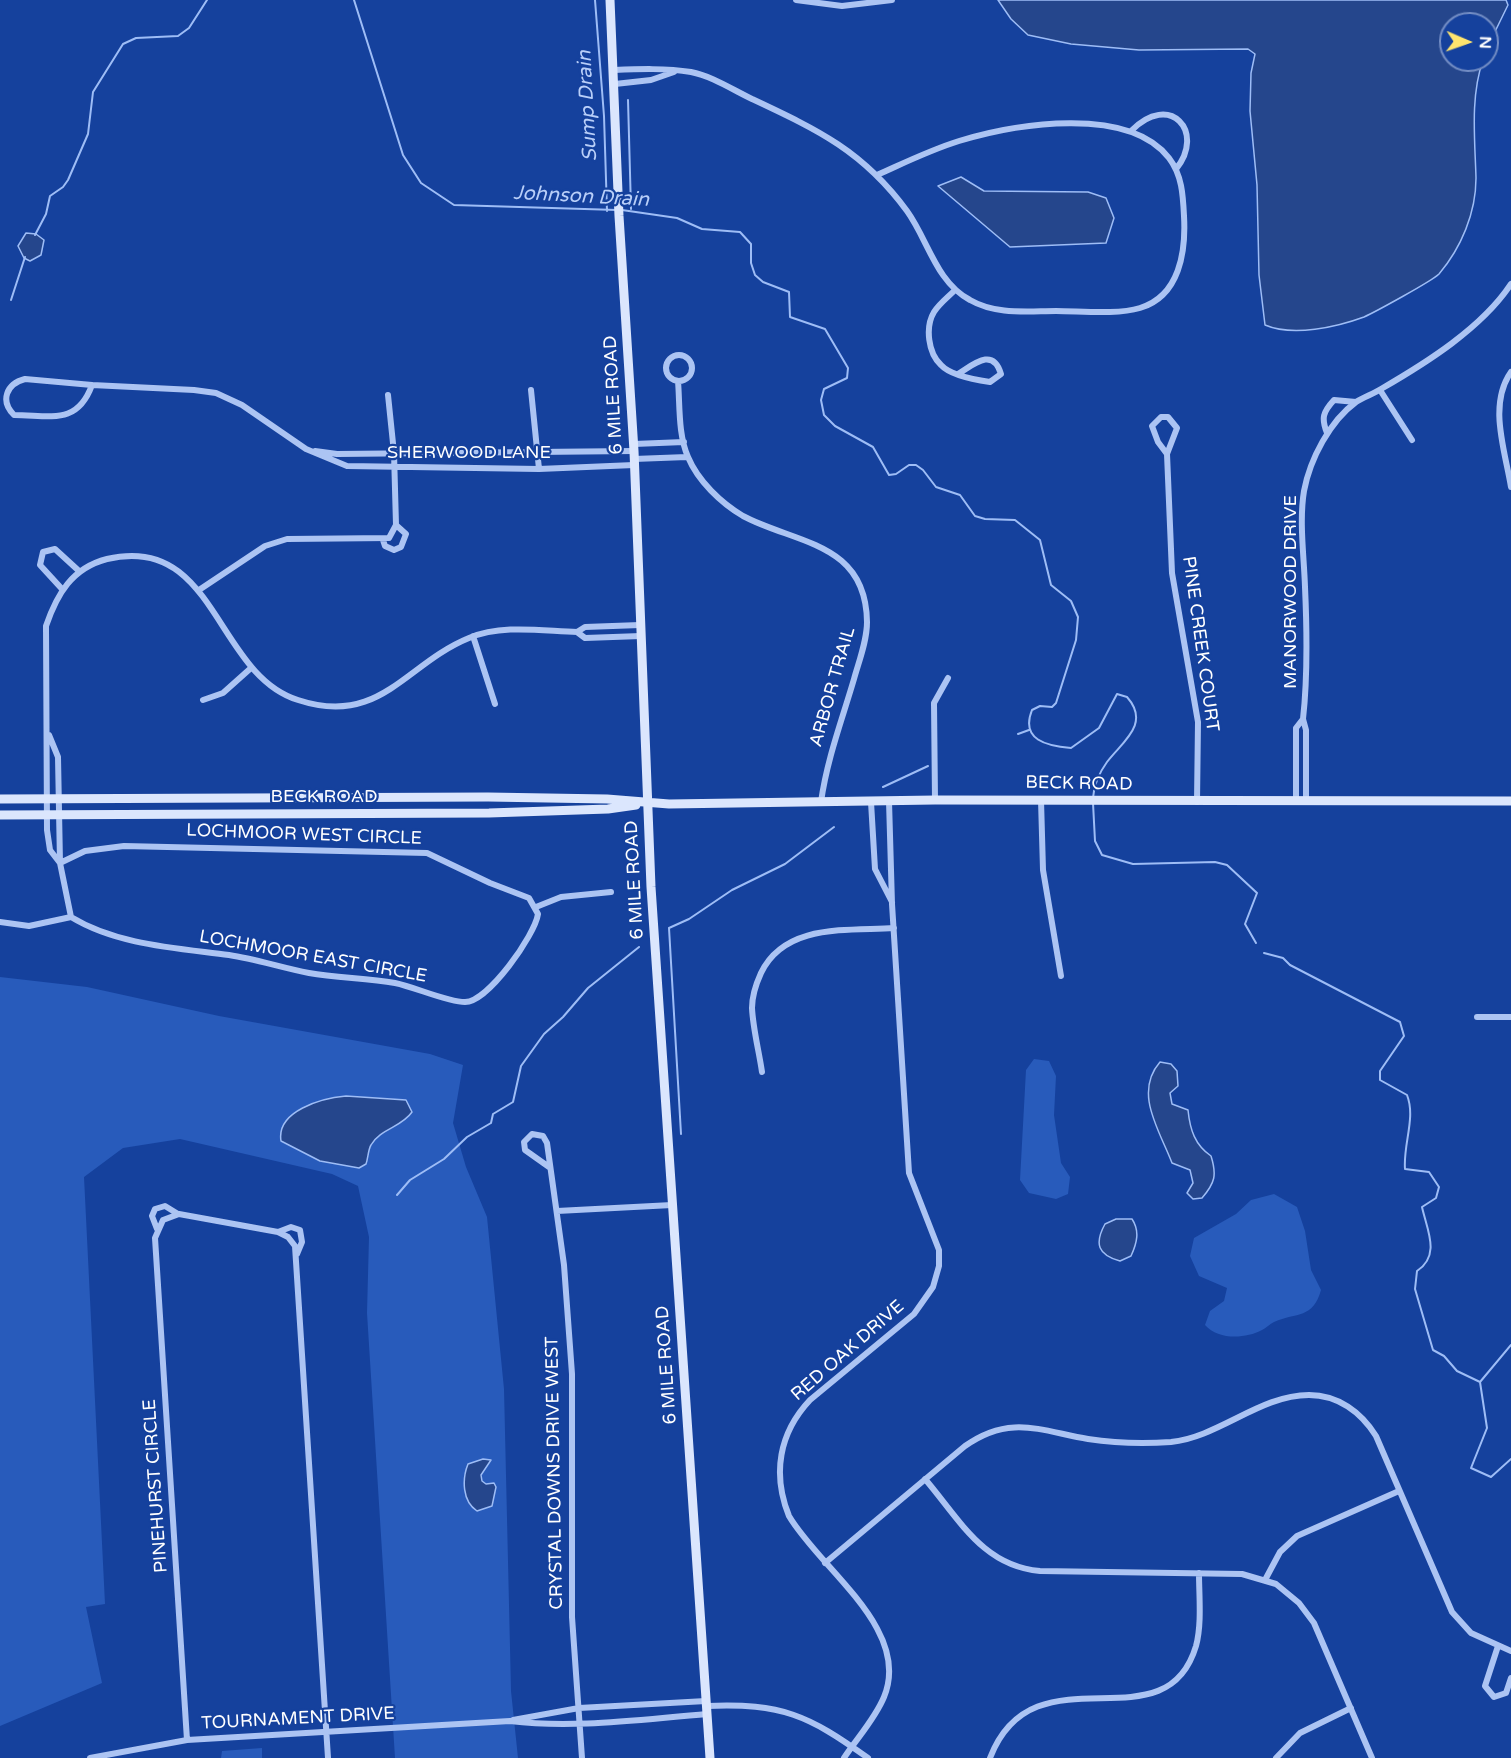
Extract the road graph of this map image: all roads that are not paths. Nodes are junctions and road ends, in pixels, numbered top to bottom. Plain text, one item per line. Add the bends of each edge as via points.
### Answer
1 (610, 0) edge
2 (796, 0) edge
3 (892, 0) edge
4 (614, 70) junction
5 (678, 71) junction
6 (615, 84) junction
7 (1131, 131) junction
8 (1176, 169) junction
9 (877, 176) junction
10 (1511, 284) edge
11 (954, 291) junction
12 (1511, 372) edge
13 (958, 374) junction
14 (678, 381) junction
15 (92, 385) junction
16 (531, 390) dead end
17 (1380, 390) junction
18 (388, 395) dead end
19 (1356, 402) junction
20 (1328, 433) junction
21 (1412, 440) dead end
22 (684, 442) junction
23 (306, 449) junction
24 (394, 453) junction
25 (538, 454) junction
26 (1167, 454) junction
27 (634, 455) junction
28 (687, 457) junction
29 (394, 468) junction
30 (539, 469) junction
31 (1511, 487) edge
32 (396, 525) junction
33 (383, 540) junction
34 (79, 571) junction
35 (62, 589) junction
36 (199, 590) junction
37 (640, 625) junction
38 (577, 632) junction
39 (472, 636) junction
40 (640, 636) junction
41 (251, 668) junction
42 (948, 678) dead end
43 (203, 700) dead end
44 (495, 704) dead end
45 (47, 731) junction
46 (0, 799) edge
47 (47, 799) junction
48 (61, 799) junction
49 (935, 800) junction
50 (1041, 800) junction
51 (889, 801) junction
52 (1511, 801) edge
53 (820, 802) junction
54 (871, 802) junction
55 (1197, 802) junction
56 (1301, 802) junction
57 (647, 803) junction
58 (0, 815) edge
59 (47, 815) junction
60 (61, 815) junction
61 (60, 863) junction
62 (611, 892) dead end
63 (892, 904) junction
64 (536, 907) junction
65 (70, 917) junction
66 (0, 922) edge
67 (894, 928) junction
68 (1061, 976) dead end
69 (1477, 1017) dead end
70 (1511, 1017) edge
71 (762, 1072) dead end
72 (549, 1167) junction
73 (672, 1205) junction
74 (557, 1211) junction
75 (178, 1214) junction
76 (156, 1229) junction
77 (278, 1232) junction
78 (296, 1254) junction
79 (925, 1479) junction
80 (1400, 1491) junction
81 (825, 1563) junction
82 (1199, 1573) junction
83 (1264, 1580) junction
84 (1498, 1646) junction
85 (1511, 1651) edge
86 (1511, 1678) edge
87 (707, 1707) junction
88 (579, 1708) junction
89 (1350, 1708) junction
90 (510, 1721) junction
91 (580, 1724) junction
92 (327, 1733) junction
93 (187, 1740) junction
94 (852, 1746) junction
95 (90, 1758) edge
96 (328, 1758) edge
97 (582, 1758) edge
98 (710, 1758) edge
99 (844, 1758) edge
100 (868, 1758) edge
101 (990, 1758) edge
102 (1276, 1758) edge
103 (1372, 1758) edge

1 - 4 main road, 6 MILE ROAD
2 - 3 street via 842,6
4 - 5 street
4 - 6 main road, 6 MILE ROAD
5 - 6 street via 651,80
5 - 9 street via 700,75 821,132 860,158
6 - 27 main road, 6 MILE ROAD
7 - 8 street via 1158,146
7 - 8 street via 1149,116 1173,116 1188,138 1183,160
7 - 9 street via 1070,125 997,132 925,153
8 - 11 street via 1182,186 1183,258 1168,286 1142,308 1014,312 981,306
9 - 11 street via 911,216
10 - 17 street, MANORWOOD DRIVE via 1478,323
11 - 13 street via 935,310 928,334 940,365
12 - 31 street via 1498,404
13 - 13 street via 990,382 1001,374 993,360 984,360
14 - 14 street, ARBOR TRAIL via 687,379 692,372 691,363 681,356 673,357 666,367 668,375
14 - 22 street, ARBOR TRAIL
15 - 15 street, SHERWOOD LANE via 25,379 11,383 2,399 14,415 68,415 80,409
15 - 23 street, SHERWOOD LANE via 216,393 242,405
16 - 25 street
17 - 19 street, MANORWOOD DRIVE
17 - 21 street
18 - 24 street
19 - 20 street, MANORWOOD DRIVE
19 - 20 street, MANORWOOD DRIVE via 1334,400 1324,411
20 - 56 street, MANORWOOD DRIVE via 1304,491 1308,670 1303,719 1296,728
22 - 27 street
22 - 28 street, ARBOR TRAIL
23 - 24 street, SHERWOOD LANE via 337,454
23 - 29 street, SHERWOOD LANE via 347,466
24 - 25 street, SHERWOOD LANE
24 - 29 street
25 - 27 street, SHERWOOD LANE
25 - 30 street
26 - 26 street, PINE CREEK COURT via 1152,432 1155,421 1161,417 1168,417 1177,428
26 - 55 street, PINE CREEK COURT via 1172,573 1198,722
27 - 28 street
27 - 30 street, SHERWOOD LANE
27 - 37 main road, 6 MILE ROAD
28 - 53 street, ARBOR TRAIL via 709,489 734,510 826,548 845,564 859,585 866,610 865,639 825,768
29 - 30 street, SHERWOOD LANE
29 - 32 street
32 - 33 street via 389,538
32 - 33 street via 406,534 401,547 394,550
33 - 36 street via 276,541
34 - 35 street
34 - 35 street via 55,549 43,552 40,565
34 - 36 street via 124,555 158,558
35 - 45 street via 46,626
36 - 41 street
37 - 38 street via 585,627
37 - 40 main road, 6 MILE ROAD
38 - 39 street via 506,629
38 - 40 street via 585,638
39 - 41 street via 389,692 355,705 321,707 297,700 281,694
39 - 44 street
40 - 57 main road, 6 MILE ROAD
41 - 43 street via 223,693
42 - 49 street via 934,703
45 - 47 street
45 - 48 street via 58,757
46 - 47 main road, BECK ROAD
47 - 48 main road, BECK ROAD
47 - 59 street
48 - 57 main road, BECK ROAD via 488,796
48 - 60 street
49 - 50 main road, BECK ROAD
49 - 51 main road, BECK ROAD
50 - 55 main road, BECK ROAD
50 - 68 street via 1043,870
51 - 54 main road, BECK ROAD
51 - 63 street, RED OAK DRIVE
52 - 56 main road, BECK ROAD
53 - 54 main road, BECK ROAD
53 - 57 main road, BECK ROAD
54 - 63 street, RED OAK DRIVE via 875,868
55 - 56 main road, BECK ROAD
57 - 60 main road, BECK ROAD via 608,809 498,813
57 - 73 main road, 6 MILE ROAD
58 - 59 main road, BECK ROAD
59 - 60 main road, BECK ROAD
59 - 61 street via 50,850
60 - 61 street
61 - 64 street, LOCHMOOR WEST CIRCLE via 93,849 124,846 427,853 517,892
61 - 65 street
62 - 64 street via 561,897
63 - 67 street, RED OAK DRIVE
64 - 65 street, LOCHMOOR EAST CIRCLE via 536,923 530,936 489,990 478,999 465,1002 396,984 166,948 102,932
65 - 66 street via 28,926
67 - 71 street via 813,933 786,945 769,960 757,981 752,1008
67 - 81 street, RED OAK DRIVE via 909,1173 915,1195 936,1236 939,1266 933,1287 920,1308 810,1400 785,1436 779,1468 783,1502 795,1526
69 - 70 street
72 - 72 street, CRYSTAL DOWNS DRIVE WEST via 546,1139 532,1134 524,1142 525,1150
72 - 74 street, CRYSTAL DOWNS DRIVE WEST
73 - 74 street
73 - 87 main road, 6 MILE ROAD
74 - 88 street, CRYSTAL DOWNS DRIVE WEST via 572,1374 572,1617
75 - 76 street via 165,1218
75 - 76 street, PINEHURST CIRCLE via 165,1206 155,1209 152,1216
75 - 77 street, PINEHURST CIRCLE
76 - 93 street, PINEHURST CIRCLE
77 - 78 street via 291,1240
77 - 78 street, PINEHURST CIRCLE via 291,1227 300,1230 302,1242
78 - 92 street, PINEHURST CIRCLE
79 - 80 street via 973,1441 1003,1428 1038,1427 1102,1441 1171,1442 1282,1399 1310,1395 1339,1401 1363,1419 1376,1436
79 - 81 street
79 - 82 street via 982,1547 1010,1566 1040,1572
80 - 83 street via 1297,1536 1281,1552
80 - 84 street via 1452,1612 1471,1633
81 - 94 street, RED OAK DRIVE via 877,1627 890,1659 883,1699
82 - 83 street via 1242,1574
82 - 101 street via 1196,1646 1188,1664 1174,1680 1156,1692 1132,1699 1073,1698 1039,1705 1011,1724
83 - 89 street via 1288,1593 1309,1615
84 - 85 street
84 - 86 street via 1485,1686 1494,1697 1506,1693
87 - 88 street, TOURNAMENT DRIVE
87 - 91 street, TOURNAMENT DRIVE
87 - 94 street via 749,1705 781,1710 819,1724
87 - 98 main road, 6 MILE ROAD
88 - 90 street, TOURNAMENT DRIVE
88 - 91 street, CRYSTAL DOWNS DRIVE WEST
89 - 102 street via 1300,1733
89 - 103 street
90 - 91 street, TOURNAMENT DRIVE
90 - 92 street, TOURNAMENT DRIVE
91 - 97 street, CRYSTAL DOWNS DRIVE WEST
92 - 93 street, TOURNAMENT DRIVE
92 - 96 street, PINEHURST CIRCLE
93 - 95 street, TOURNAMENT DRIVE
94 - 99 street, RED OAK DRIVE
94 - 100 street

